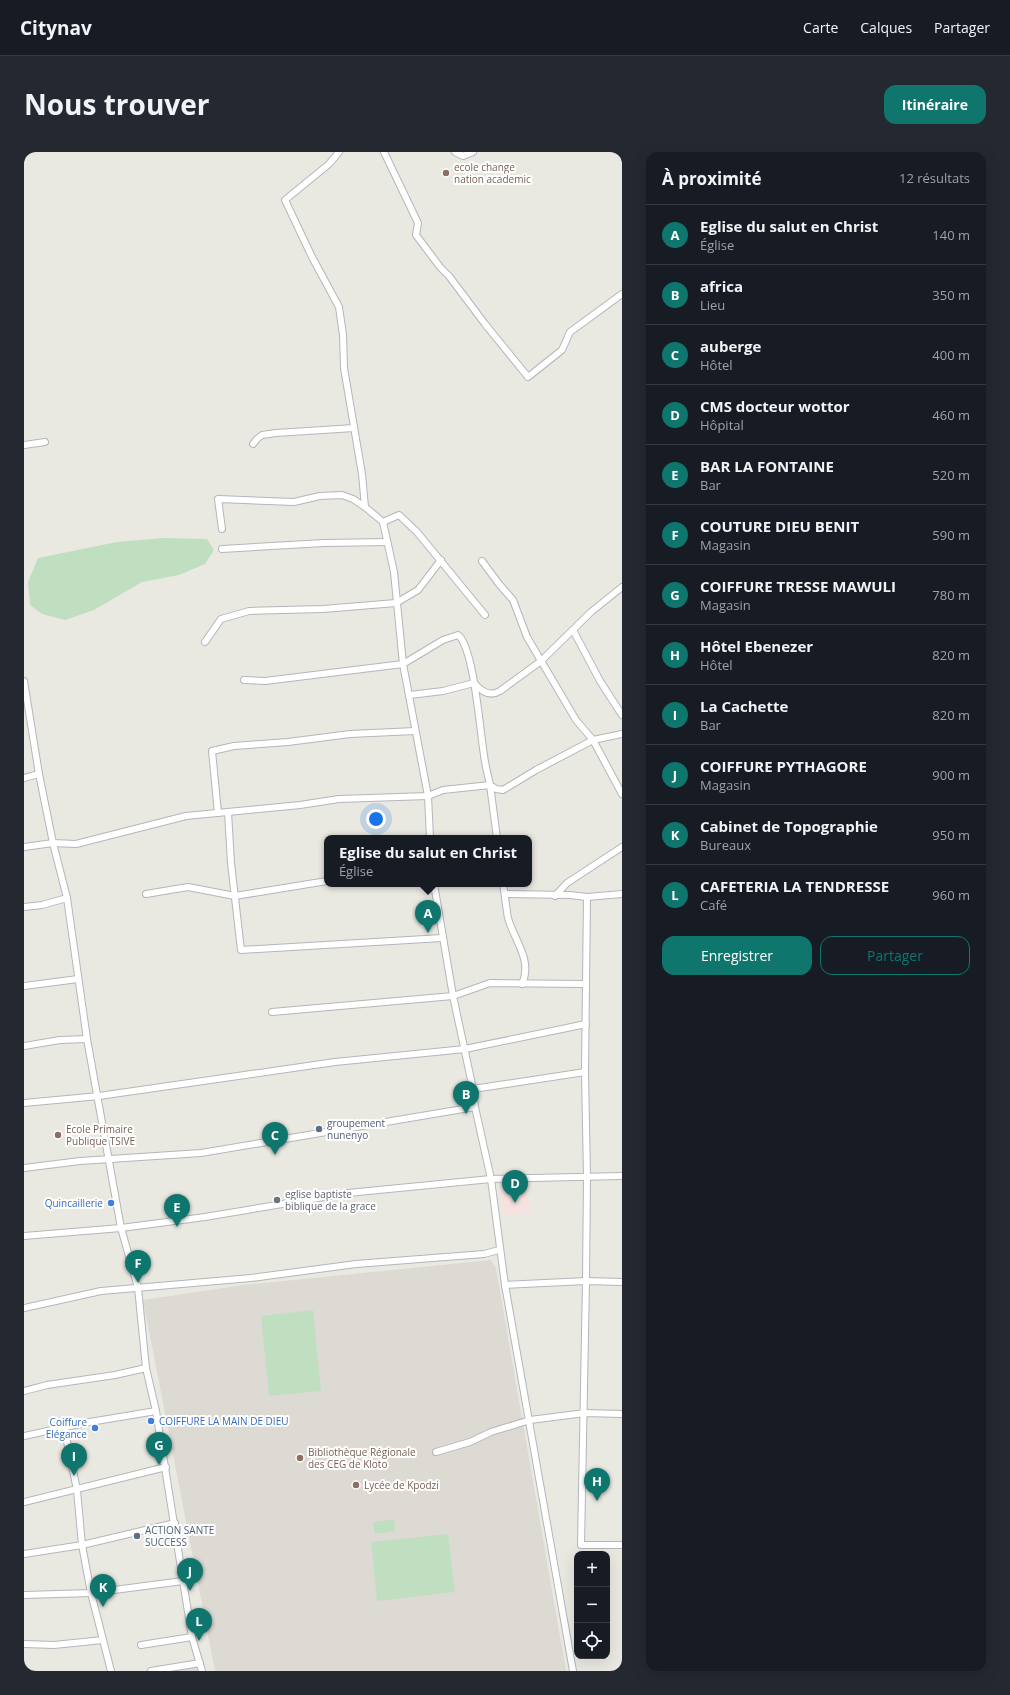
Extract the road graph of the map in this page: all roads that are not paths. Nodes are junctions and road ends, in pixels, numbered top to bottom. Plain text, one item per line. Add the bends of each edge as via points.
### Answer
1 (339, 152) edge
2 (384, 152) edge
3 (455, 152) edge
4 (473, 152) edge
5 (622, 294) edge
6 (354, 428) junction
7 (45, 442) dead end
8 (254, 444) dead end
9 (24, 445) edge
10 (365, 507) junction
11 (383, 522) junction
12 (222, 529) dead end
13 (387, 542) junction
14 (222, 549) dead end
15 (441, 560) junction
16 (482, 561) dead end
17 (622, 587) edge
18 (396, 603) junction
19 (485, 615) dead end
20 (573, 630) junction
21 (205, 642) dead end
22 (541, 661) junction
23 (403, 664) junction
24 (244, 680) dead end
25 (24, 681) edge
26 (474, 683) junction
27 (410, 695) junction
28 (26, 710) edge
29 (622, 715) edge
30 (415, 731) junction
31 (622, 734) edge
32 (593, 740) junction
33 (39, 774) junction
34 (24, 778) edge
35 (490, 785) junction
36 (622, 794) edge
37 (428, 796) junction
38 (228, 812) junction
39 (218, 813) junction
40 (430, 835) edge
41 (497, 835) edge
42 (53, 843) junction
43 (24, 847) edge
44 (622, 847) edge
45 (324, 882) edge
46 (434, 887) edge
47 (504, 887) edge
48 (146, 894) dead end
49 (505, 894) junction
50 (622, 894) edge
51 (235, 896) junction
52 (555, 896) junction
53 (587, 897) junction
54 (67, 898) junction
55 (24, 907) edge
56 (442, 938) junction
57 (78, 979) junction
58 (522, 984) junction
59 (586, 984) junction
60 (24, 986) edge
61 (453, 996) junction
62 (272, 1012) dead end
63 (586, 1024) junction
64 (87, 1039) junction
65 (24, 1046) edge
66 (465, 1049) junction
67 (585, 1072) junction
68 (473, 1089) junction
69 (98, 1096) junction
70 (24, 1103) edge
71 (475, 1107) junction
72 (108, 1160) junction
73 (24, 1168) edge
74 (622, 1176) edge
75 (587, 1177) junction
76 (492, 1179) junction
77 (121, 1228) junction
78 (24, 1236) edge
79 (500, 1250) junction
80 (586, 1281) junction
81 (622, 1282) edge
82 (505, 1286) junction
83 (138, 1288) junction
84 (24, 1308) edge
85 (146, 1368) junction
86 (24, 1391) edge
87 (156, 1411) junction
88 (584, 1412) junction
89 (622, 1414) edge
90 (530, 1420) junction
91 (64, 1427) junction
92 (24, 1436) edge
93 (436, 1452) dead end
94 (166, 1467) junction
95 (77, 1490) junction
96 (24, 1502) edge
97 (175, 1523) junction
98 (82, 1545) junction
99 (622, 1545) edge
100 (24, 1554) edge
101 (183, 1581) junction
102 (91, 1593) junction
103 (24, 1595) edge
104 (192, 1637) junction
105 (103, 1640) junction
106 (24, 1644) edge
107 (141, 1645) dead end
108 (200, 1663) junction
109 (110, 1671) edge
110 (151, 1671) edge
111 (202, 1671) edge
112 (573, 1671) edge

1 - 6 street via 330,164 286,200 312,257 339,307 344,368
2 - 5 street via 418,223 416,235 528,377 562,350 570,332
3 - 4 street via 463,156
6 - 8 street via 262,435
6 - 10 street
7 - 9 street
10 - 11 street
10 - 12 street via 342,495 320,496 294,502 218,499
11 - 13 street
11 - 15 street via 399,515
13 - 14 street
13 - 18 street via 394,572
15 - 18 street via 418,590
15 - 19 street
16 - 22 street via 513,600 527,637
17 - 20 street
18 - 21 street via 243,613 221,619
18 - 23 street
20 - 22 street
20 - 29 street via 600,681
22 - 26 street via 494,694 489,694
22 - 32 street via 576,720
23 - 24 street via 265,681
23 - 26 street via 443,640 458,635 462,637
23 - 27 street
25 - 28 street
26 - 27 street via 443,691
26 - 35 street
27 - 30 street
28 - 33 street
30 - 37 street
30 - 39 street via 350,734 234,746 212,751
31 - 32 street
32 - 35 street via 503,790
32 - 36 street
33 - 34 street
33 - 42 street
35 - 37 street via 443,790
35 - 41 street
37 - 38 street via 339,799
37 - 40 street
38 - 39 street
38 - 51 street
39 - 42 street via 186,816 76,844
42 - 43 street
42 - 54 street
44 - 52 street via 567,883
45 - 51 street
46 - 56 street
47 - 49 street
48 - 51 street via 188,887
49 - 52 street
49 - 58 street via 509,919 526,962
50 - 53 street
51 - 56 street via 241,950
52 - 53 street
53 - 59 street
54 - 55 street
54 - 57 street
56 - 61 street
57 - 60 street
57 - 64 street
58 - 59 street
58 - 61 street via 490,983
59 - 63 street
61 - 62 street
61 - 66 street
63 - 66 street
63 - 67 street
64 - 65 street
64 - 69 street
66 - 68 street
66 - 69 street via 335,1062
67 - 68 street
67 - 75 street
68 - 71 street
69 - 70 street
69 - 72 street
71 - 72 street via 201,1153
71 - 76 street
72 - 73 street
72 - 77 street
74 - 75 street
75 - 76 street
75 - 80 street
76 - 77 street via 348,1193
76 - 79 street
77 - 78 street
77 - 83 street
79 - 82 street
79 - 83 street via 484,1254 356,1264 251,1278
80 - 81 street
80 - 82 street
80 - 88 street
82 - 90 street
83 - 84 street via 101,1291
83 - 85 street
85 - 86 street
85 - 87 street
87 - 91 street
87 - 94 street
88 - 89 street
88 - 90 street
88 - 99 street via 581,1546
90 - 93 street
90 - 112 street
91 - 92 street
91 - 95 street
94 - 95 street
94 - 97 street
95 - 96 street
95 - 98 street
97 - 98 street
97 - 101 street
98 - 100 street
98 - 102 street
101 - 102 street
101 - 104 street
102 - 103 street
102 - 105 street
104 - 107 street
104 - 108 street
105 - 106 street via 54,1645
105 - 109 street
108 - 110 street
108 - 111 street

